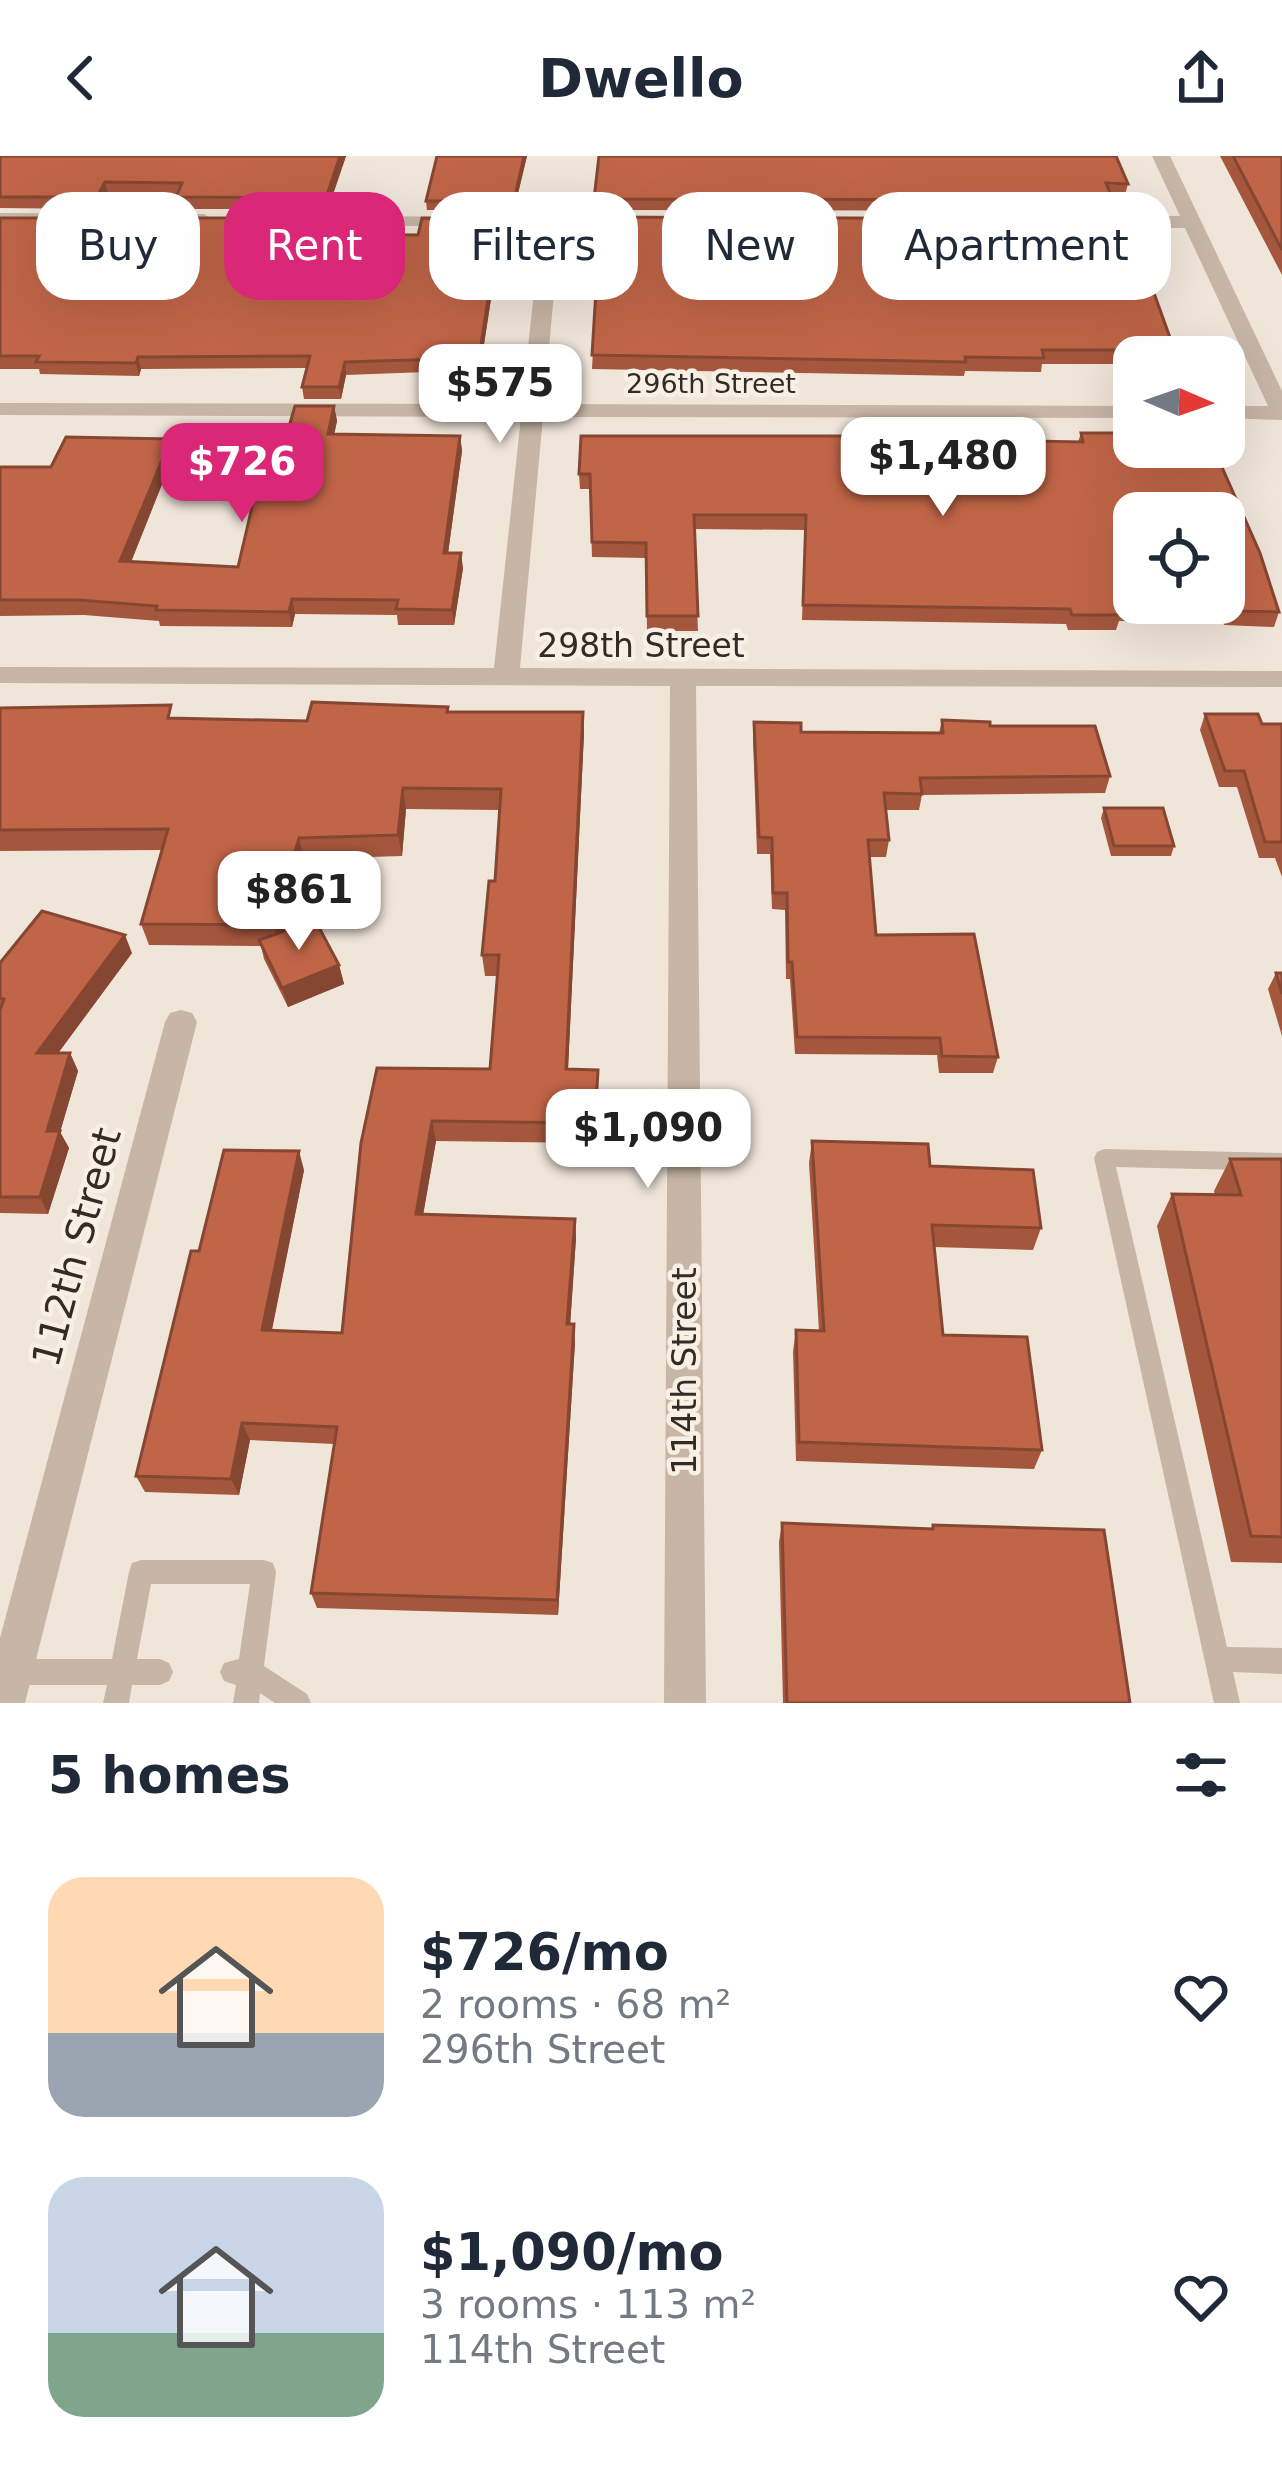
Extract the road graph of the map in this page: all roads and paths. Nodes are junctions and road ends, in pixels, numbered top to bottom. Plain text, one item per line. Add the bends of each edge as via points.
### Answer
1 (1161, 156) edge
2 (0, 219) edge
3 (215, 220) edge
4 (638, 221) edge
5 (644, 221) edge
6 (1171, 222) edge
7 (1193, 222) junction
8 (543, 300) edge
9 (0, 409) edge
10 (532, 411) junction
11 (1113, 412) edge
12 (1245, 412) edge
13 (1282, 413) edge
14 (0, 675) edge
15 (506, 677) junction
16 (682, 678) junction
17 (1282, 679) edge
18 (181, 1022) dead end
19 (1282, 1162) edge
20 (1217, 1660) junction
21 (1282, 1660) edge
22 (122, 1672) junction
23 (160, 1672) dead end
24 (242, 1672) junction
25 (9, 1687) edge
26 (116, 1703) edge
27 (246, 1703) edge
28 (298, 1703) edge
29 (685, 1703) edge
30 (1228, 1703) edge

1 - 7 street
2 - 3 street
4 - 5 street
6 - 7 street
7 - 13 street
8 - 10 street
9 - 10 street, 296th Street
10 - 11 street, 296th Street
10 - 15 street
12 - 13 street
14 - 15 street, 298th Street
15 - 16 street, 298th Street
16 - 17 street, 298th Street
16 - 29 street, 114th Street
18 - 25 street, 112th Street
19 - 20 lane via 1104,1158
20 - 21 lane
20 - 30 lane
22 - 23 lane
22 - 24 lane via 141,1572 264,1572
22 - 25 lane
22 - 26 lane
24 - 27 lane
24 - 28 lane

